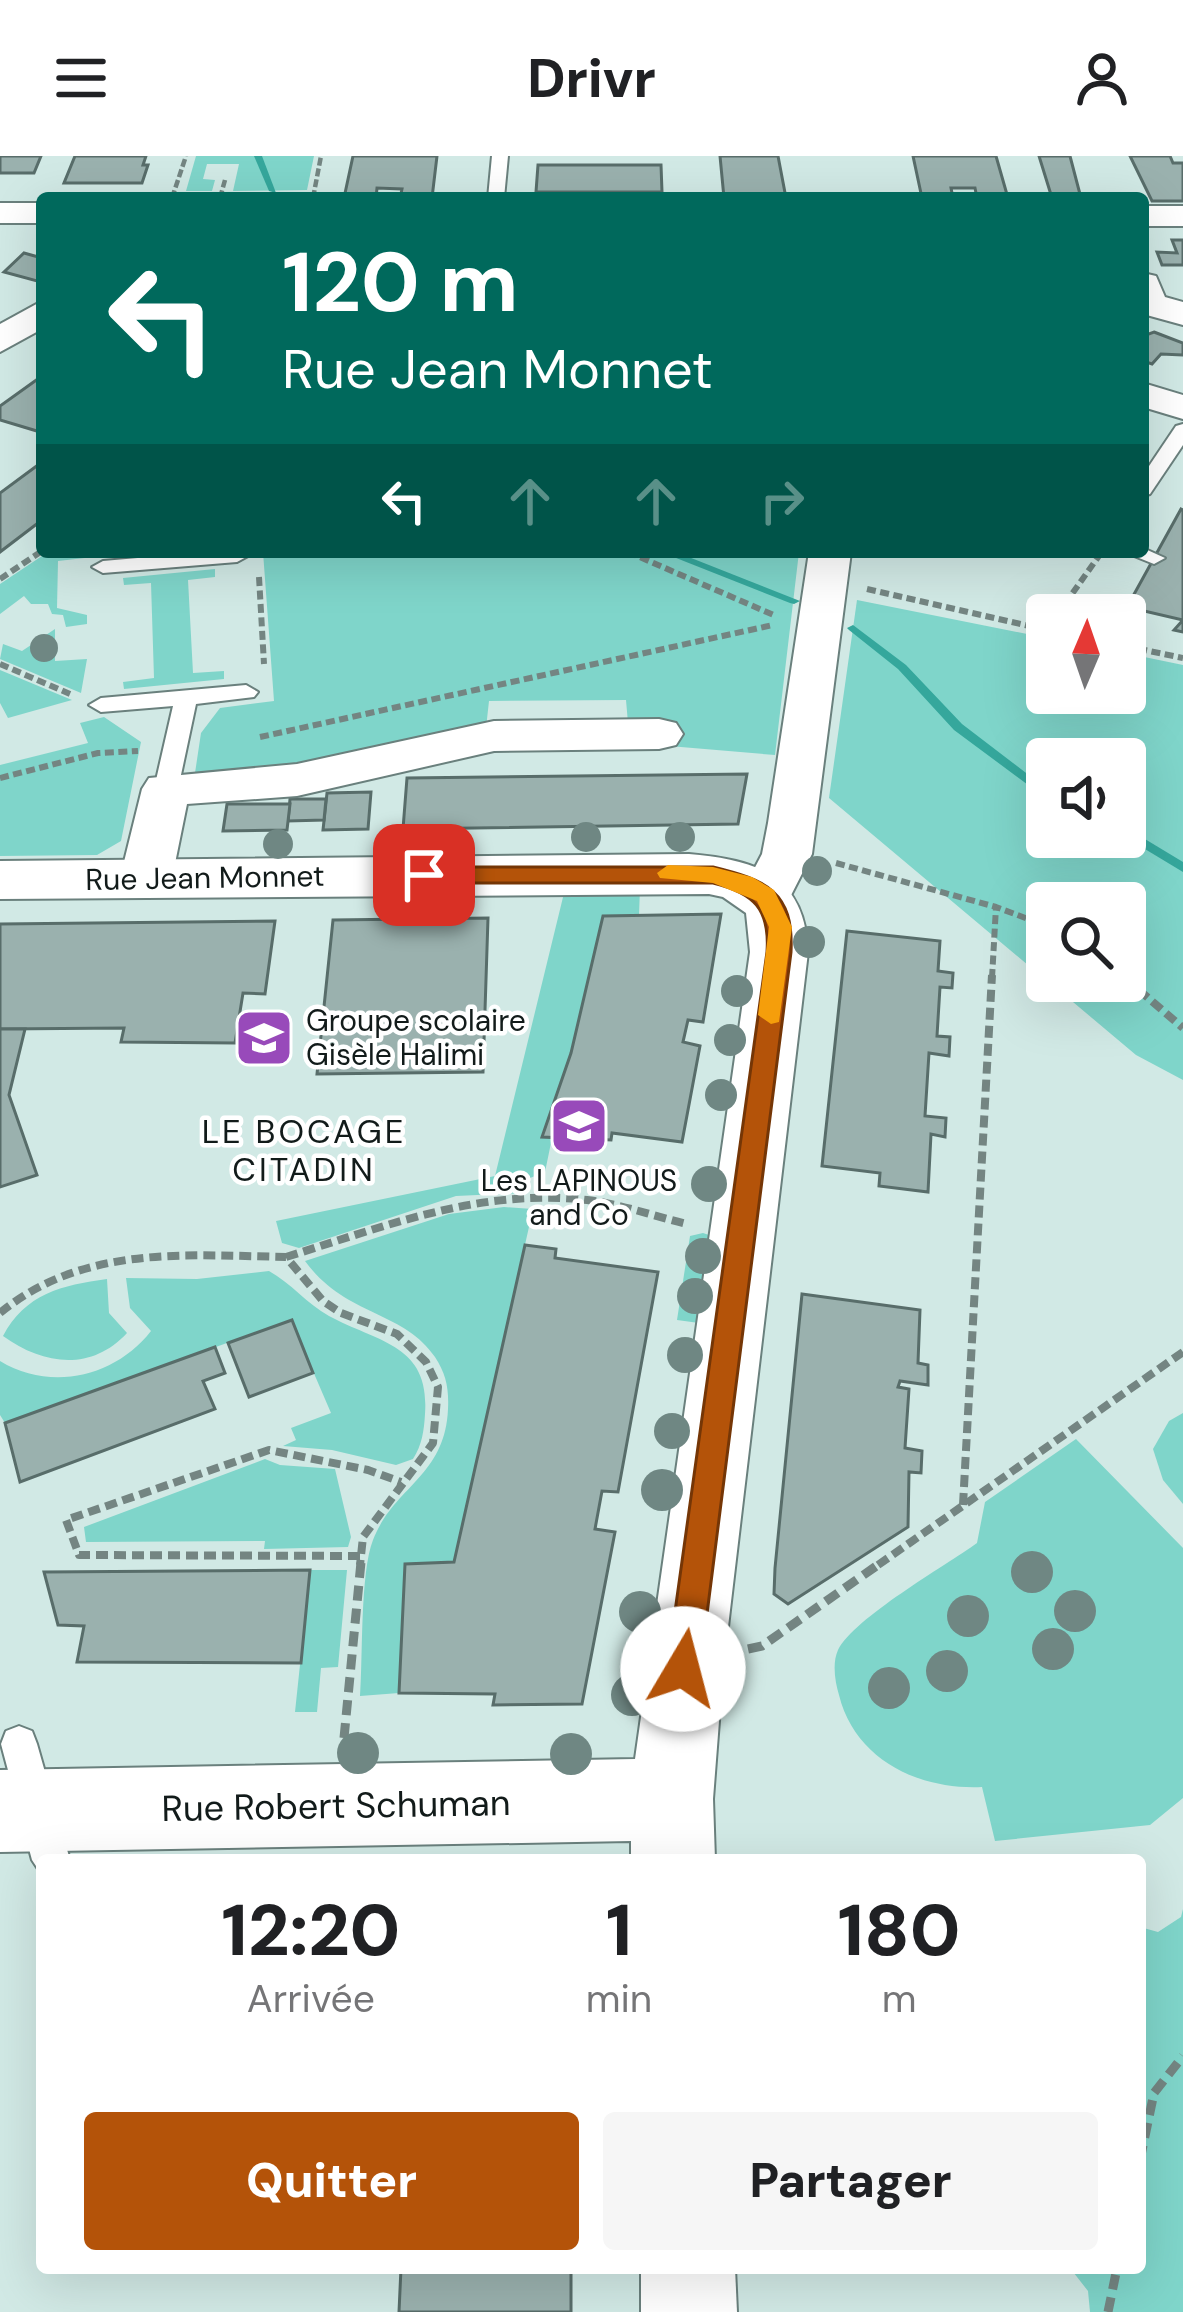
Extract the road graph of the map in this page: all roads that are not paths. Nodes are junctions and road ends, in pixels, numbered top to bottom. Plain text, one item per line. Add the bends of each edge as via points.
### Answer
1 (500, 156) edge
2 (497, 192) edge
3 (0, 213) edge
4 (36, 213) edge
5 (1149, 216) edge
6 (1183, 216) edge
7 (0, 226) edge
8 (36, 226) edge
9 (1149, 230) edge
10 (1183, 230) edge
11 (1149, 304) edge
12 (1183, 314) edge
13 (36, 316) edge
14 (0, 341) edge
15 (1149, 397) edge
16 (1183, 407) edge
17 (1183, 430) edge
18 (1149, 481) edge
19 (213, 558) edge
20 (103, 567) dead end
21 (845, 569) edge
22 (255, 685) road end
23 (186, 698) junction
24 (89, 701) road end
25 (659, 734) dead end
26 (170, 769) junction
27 (146, 878) junction
28 (0, 880) edge
29 (766, 896) junction
30 (27, 1807) edge
31 (673, 1830) edge
32 (688, 2274) edge
33 (689, 2312) edge

1 - 2 lane
3 - 4 street
5 - 6 street
7 - 8 street
9 - 10 street
11 - 12 street
13 - 14 street
15 - 16 street
17 - 18 lane
19 - 20 lane
21 - 29 street via 790,838
22 - 23 lane
23 - 24 lane
23 - 26 lane
25 - 26 street via 494,736 298,780
26 - 27 street
27 - 28 street, Rue Jean Monnet
27 - 29 street, Rue Jean Monnet via 688,873 744,883
29 - 31 street via 781,927 779,952 683,1669
30 - 31 street, Rue Robert Schuman via 338,1805
32 - 33 street

